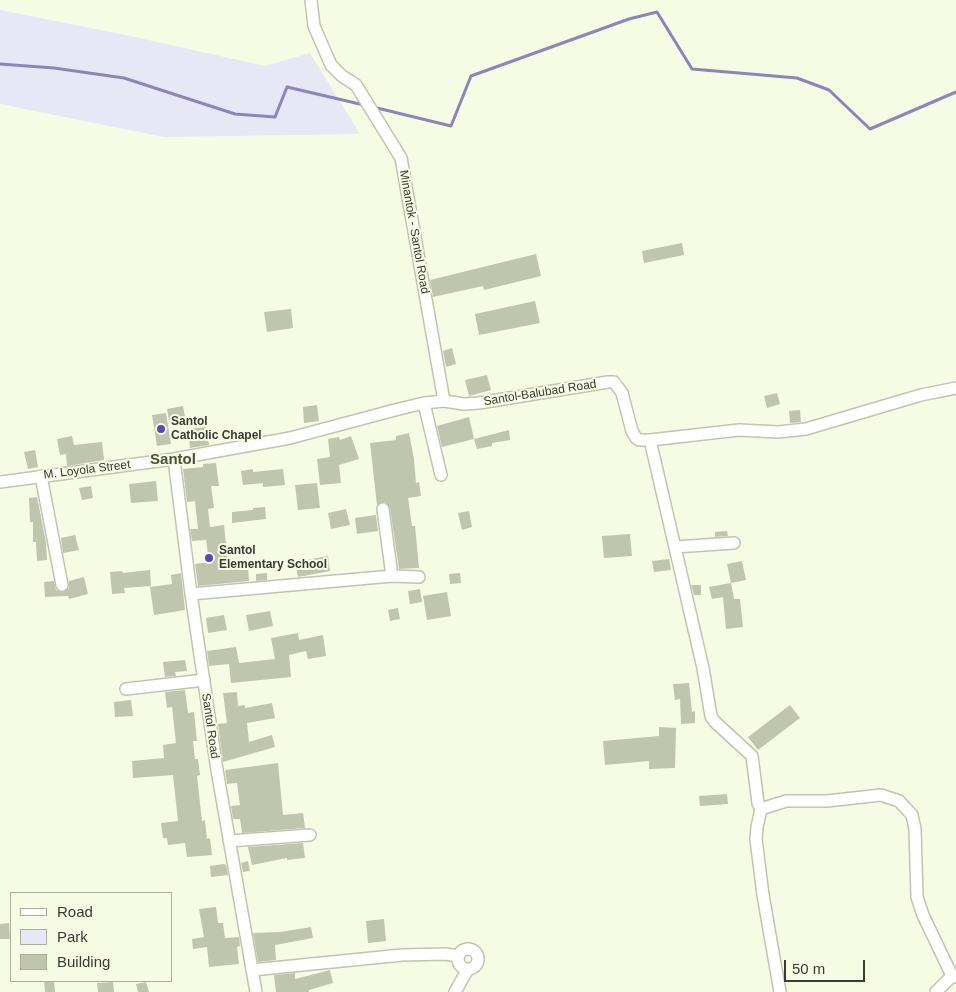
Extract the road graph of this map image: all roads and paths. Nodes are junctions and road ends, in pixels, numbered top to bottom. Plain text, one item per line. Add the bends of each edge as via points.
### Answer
1 (311, 0) edge
2 (956, 388) edge
3 (444, 401) junction
4 (424, 403) junction
5 (650, 440) junction
6 (174, 459) junction
7 (442, 475) dead end
8 (41, 476) junction
9 (0, 482) edge
10 (383, 509) dead end
11 (734, 543) dead end
12 (675, 547) junction
13 (392, 576) junction
14 (419, 577) dead end
15 (62, 585) dead end
16 (191, 594) junction
17 (204, 680) junction
18 (126, 689) dead end
19 (761, 809) junction
20 (310, 835) dead end
21 (229, 841) junction
22 (459, 956) junction
23 (468, 969) junction
24 (252, 970) junction
25 (954, 977) edge
26 (256, 992) edge
27 (455, 992) edge
28 (780, 992) edge
29 (936, 992) edge

1 - 3 street, Minantok - Santol Road via 314,26 331,65 356,85 401,158
2 - 5 street via 806,429 778,432 739,430
3 - 4 street, Santol-Balubad Road
3 - 5 street, Santol-Balubad Road via 479,403 614,382 622,393 636,438
4 - 6 street, Santol-Balubad Road via 290,438
4 - 7 street
5 - 12 street
6 - 8 street, M. Loyola Street
6 - 16 street, Santol Road
8 - 9 street, M. Loyola Street
8 - 15 street
10 - 13 street
11 - 12 street
12 - 19 street via 711,716 752,756
13 - 14 street
13 - 16 street
16 - 17 street, Santol Road
17 - 18 street
17 - 21 street, Santol Road
19 - 25 street via 786,801 827,802 881,795 899,801 912,815 915,829 917,897
19 - 28 street via 756,839
20 - 21 street
21 - 24 street, Santol Road
22 - 23 street via 460,965
22 - 23 street via 464,950 476,953 478,961
22 - 24 street via 402,955
23 - 27 street
24 - 26 street, Santol Road
25 - 29 street

